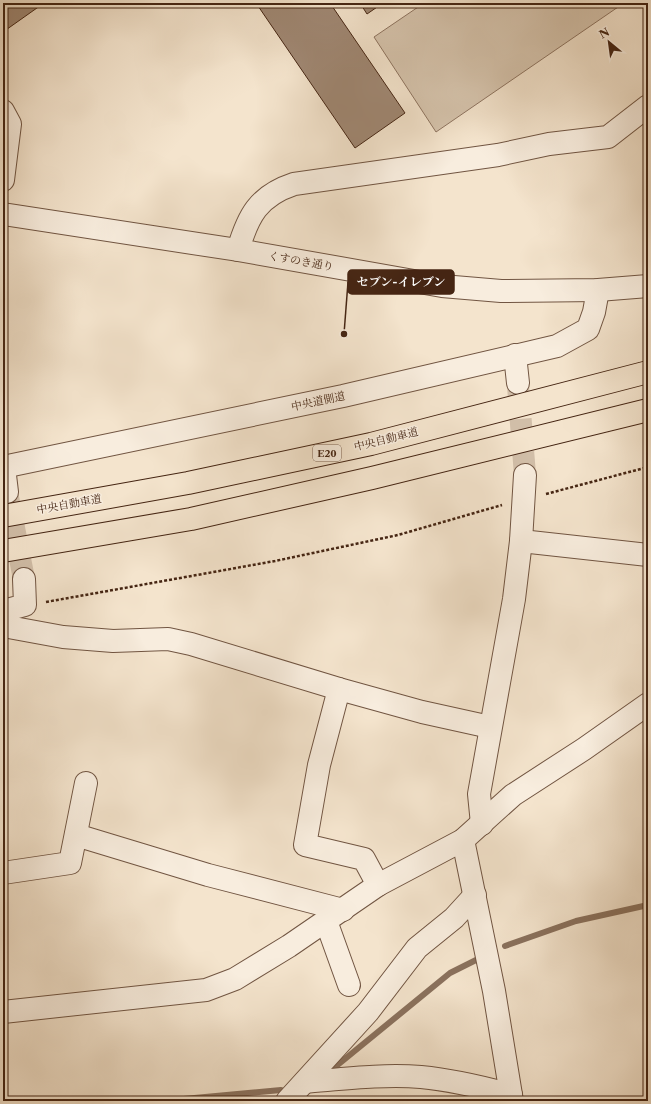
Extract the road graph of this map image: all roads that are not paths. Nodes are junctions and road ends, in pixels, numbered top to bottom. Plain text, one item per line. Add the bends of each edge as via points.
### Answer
1 (648, 106) edge
2 (3, 111) edge
3 (3, 180) edge
4 (3, 214) edge
5 (238, 250) junction
6 (648, 286) edge
7 (598, 290) junction
8 (515, 355) junction
9 (648, 372) edge
10 (518, 383) tunnel mouth
11 (648, 410) edge
12 (3, 467) edge
13 (525, 475) tunnel mouth
14 (7, 492) dead end
15 (3, 516) edge
16 (521, 541) junction
17 (3, 551) edge
18 (648, 555) edge
19 (24, 579) tunnel mouth
20 (3, 611) edge
21 (3, 626) edge
22 (339, 689) junction
23 (648, 704) edge
24 (490, 727) junction
25 (86, 783) dead end
26 (482, 824) junction
27 (76, 835) junction
28 (463, 840) junction
29 (3, 873) edge
30 (378, 885) junction
31 (475, 895) junction
32 (335, 916) junction
33 (349, 984) dead end
34 (3, 1012) edge
35 (305, 1082) junction
36 (512, 1098) edge
37 (287, 1101) edge

1 - 5 street via 608,137 294,184 268,197 249,217
2 - 3 street via 10,124
4 - 5 street, くすのき通り
5 - 7 street, くすのき通り via 442,286 502,291
6 - 7 street, くすのき通り
7 - 8 street, 中央道側道 via 588,329 557,346
8 - 10 street
8 - 12 street, 中央道側道 via 343,396
9 - 15 highway, 中央自動車道 / E20, bridge via 371,444 188,483
11 - 17 highway, bridge via 372,478 191,519
12 - 14 street
13 - 16 street
16 - 18 street
16 - 24 street via 513,607
19 - 20 street via 25,605
21 - 22 street via 63,637 114,641 168,639
22 - 24 street via 422,712
22 - 30 street via 319,765 304,845 364,859
23 - 26 street via 513,795
24 - 26 street via 479,794
25 - 27 street
26 - 28 street
27 - 29 street via 70,863
27 - 32 street
28 - 30 street
28 - 31 street
30 - 32 street
31 - 35 street via 454,918 418,948 368,1012
31 - 36 street
32 - 33 street
32 - 34 street via 235,979 206,990
35 - 36 street via 388,1076 422,1077 469,1084
35 - 37 street

